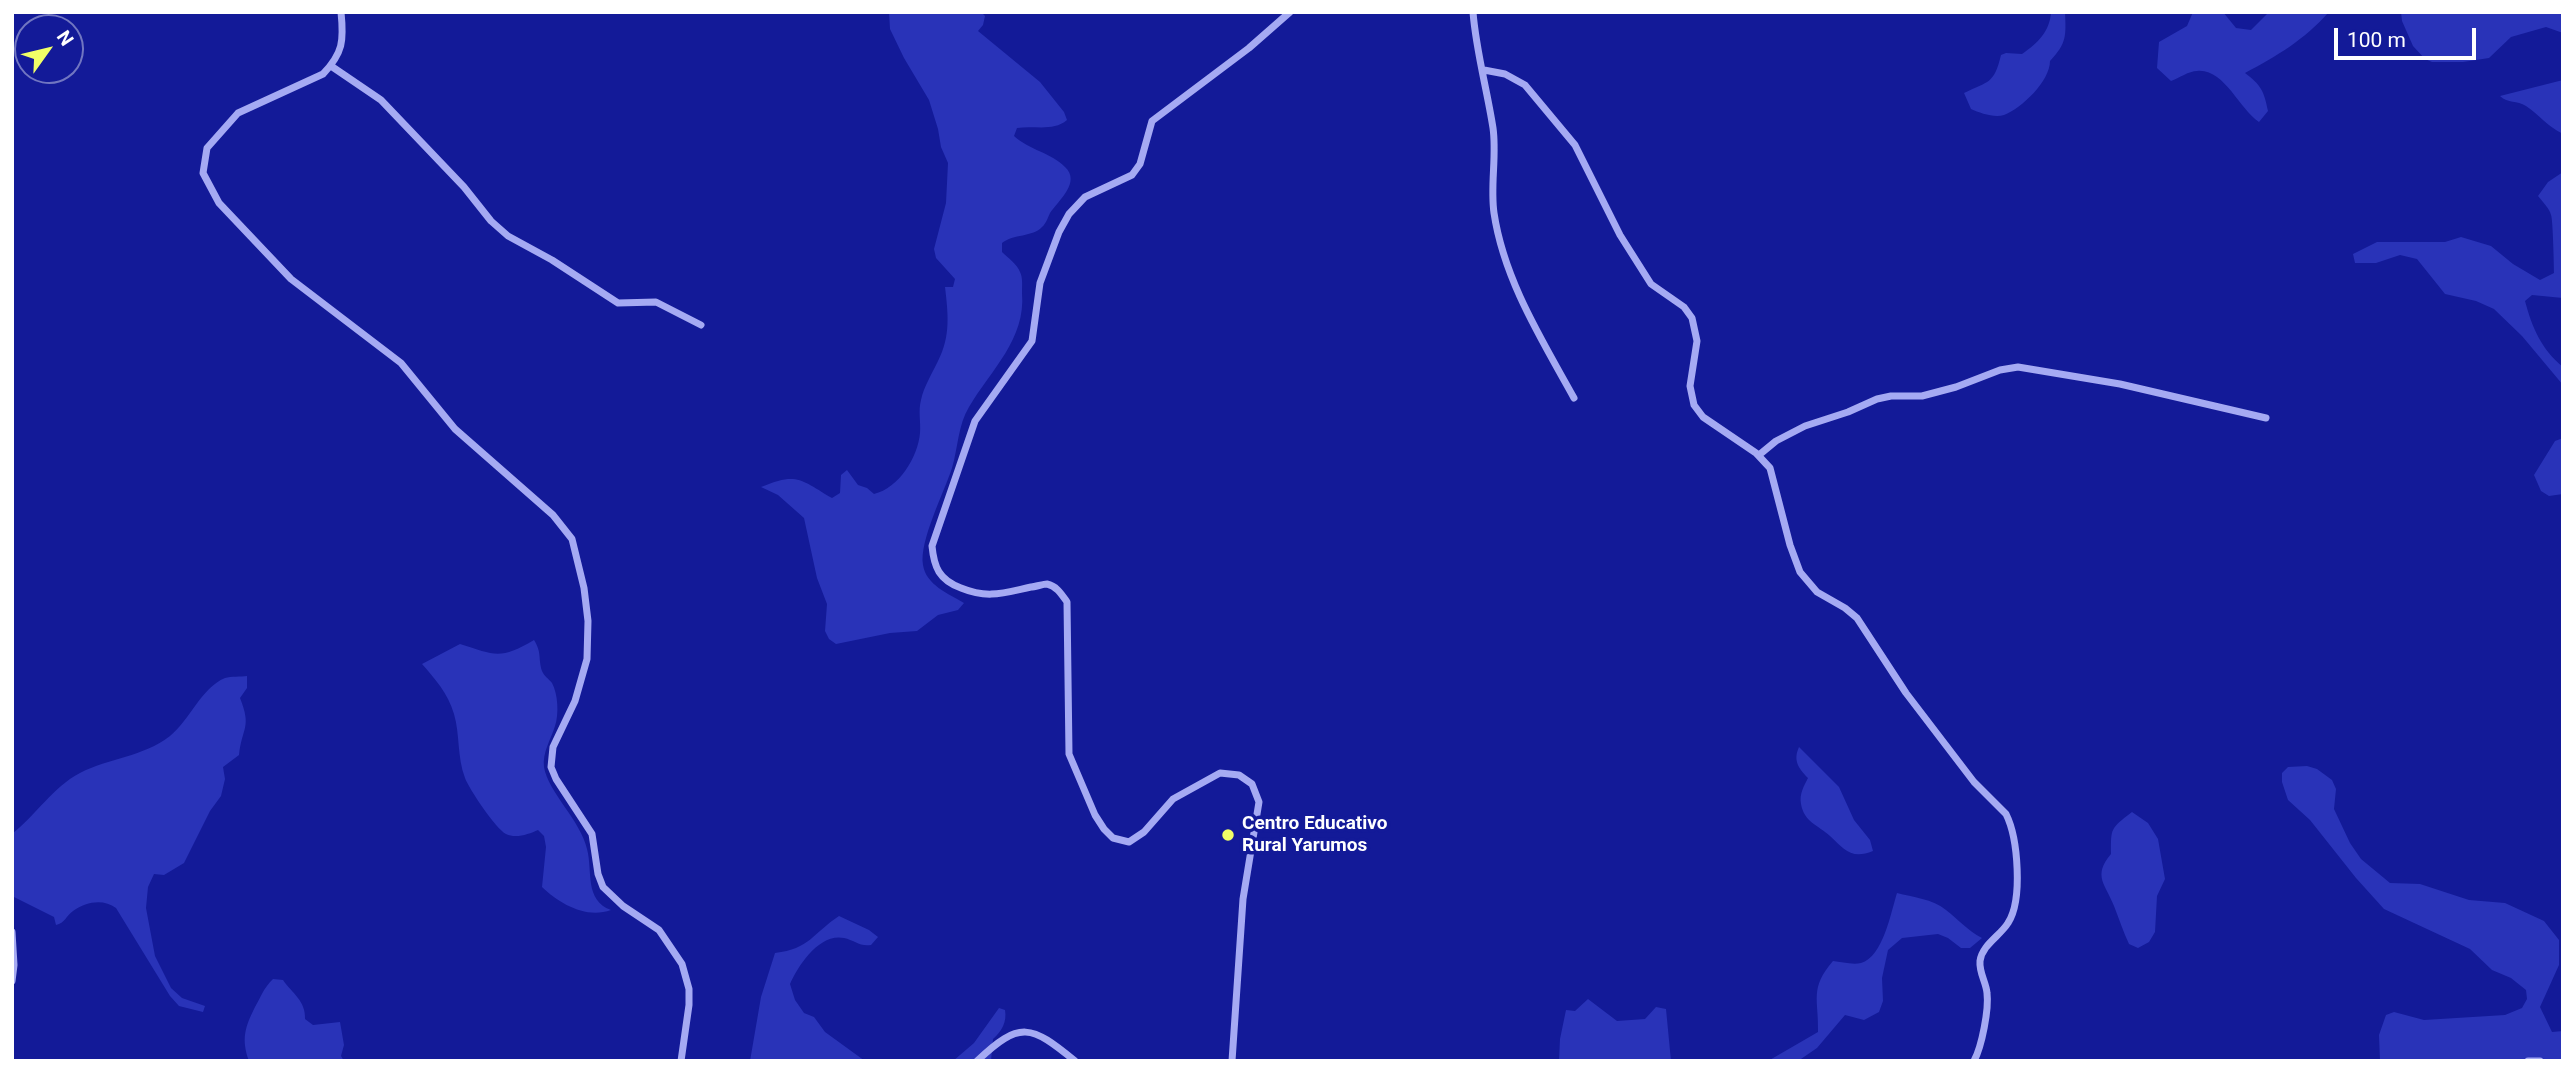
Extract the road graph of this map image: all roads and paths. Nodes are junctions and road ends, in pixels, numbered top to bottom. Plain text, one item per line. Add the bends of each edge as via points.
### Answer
1 (341, 12) edge
2 (1290, 12) edge
3 (1473, 12) edge
4 (331, 66) junction
5 (1484, 70) junction
6 (701, 325) dead end
7 (1574, 398) dead end
8 (2266, 418) dead end
9 (1759, 455) junction
10 (12, 932) edge
11 (12, 981) edge
12 (681, 1061) edge
13 (977, 1061) edge
14 (1076, 1061) edge
15 (1231, 1061) edge
16 (1974, 1061) edge
17 (2528, 1061) edge
18 (2540, 1061) edge

1 - 4 street via 343,33 338,57
2 - 15 street via 1152,121 1140,164 1132,175 1084,197 1069,214 1040,283 1032,341 975,421 933,545 940,575 977,595 1047,584 1060,590 1067,602 1069,754 1095,815 1113,838 1129,842 1144,832 1172,799 1220,773 1239,775 1252,783 1259,802 1243,899
3 - 5 street
4 - 6 street via 381,100 508,236 618,303 656,302
4 - 12 street via 323,74 238,113 207,148 203,173 219,203 291,279 401,363 455,429 553,515 572,539 584,588 587,659 575,701 553,747 551,767 592,834 604,887 660,930 682,964 689,1005
5 - 7 street via 1500,239 1526,312
5 - 9 street via 1525,85 1575,145 1620,235 1651,284 1692,318 1697,341 1690,386 1694,405 1709,421
8 - 9 street via 2120,384 2018,367 1922,396 1877,399 1805,426
9 - 16 street via 1773,473 1790,545 1805,579 1857,618 1898,683 2010,822 2016,850 2016,903 2007,925 1980,960 1987,999
10 - 11 street
13 - 14 street via 999,1040 1029,1031 1045,1037
17 - 18 street

